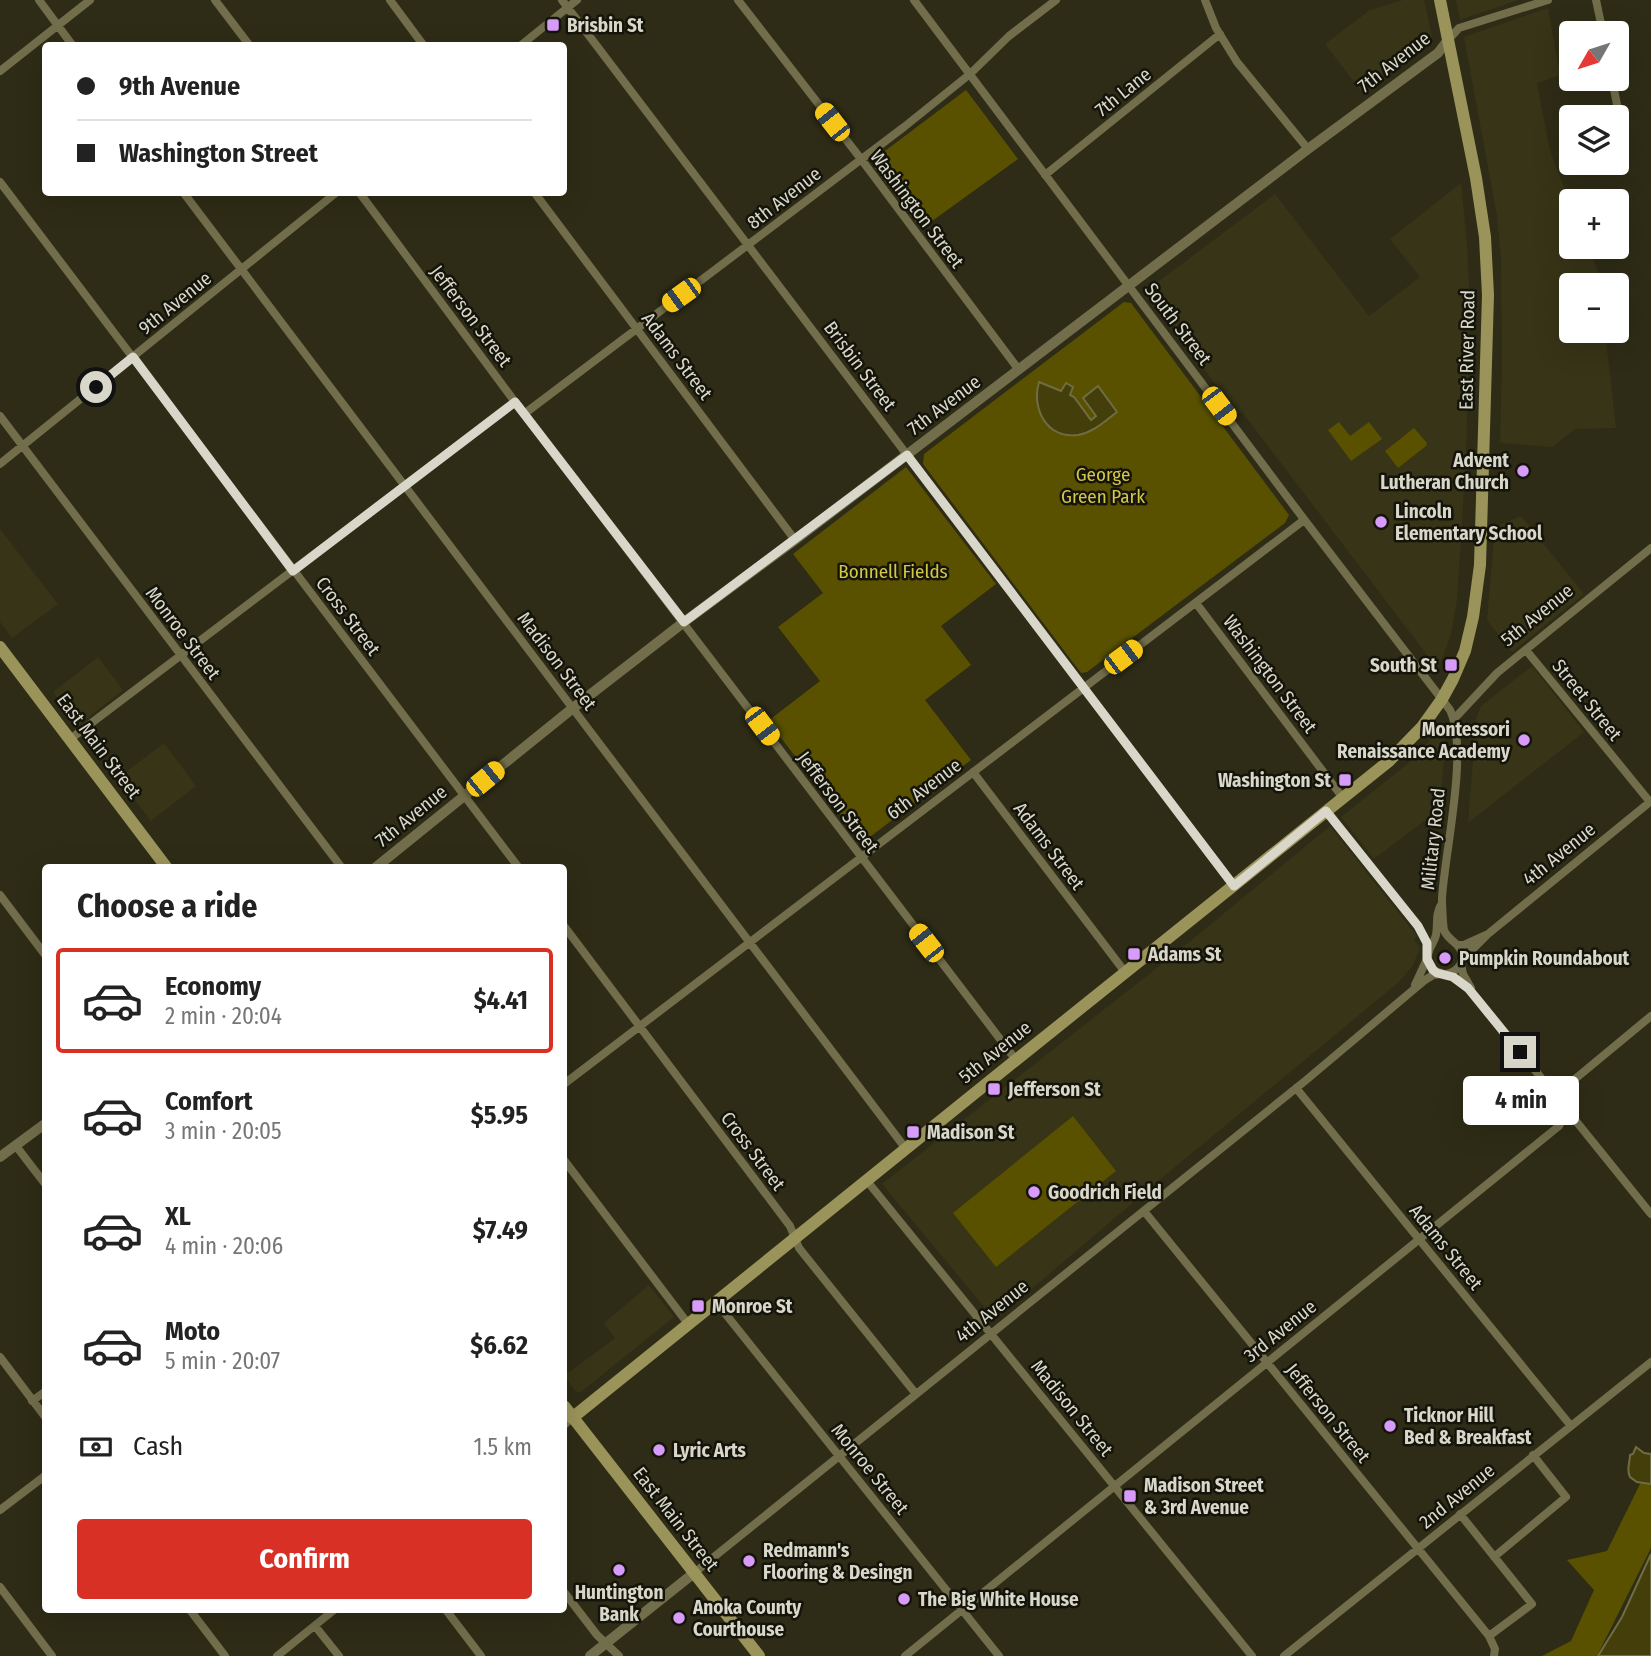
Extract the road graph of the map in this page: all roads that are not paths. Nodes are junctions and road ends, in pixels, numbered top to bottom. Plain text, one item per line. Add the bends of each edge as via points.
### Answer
1 (39, 0) edge
2 (90, 0) edge
3 (215, 0) edge
4 (390, 0) edge
5 (577, 0) edge
6 (738, 0) edge
7 (914, 0) edge
8 (1056, 0) edge
9 (1205, 0) edge
10 (1440, 0) edge
11 (1548, 0) edge
12 (1596, 0) edge
13 (565, 4) edge
14 (1600, 21) edge
15 (58, 25) junction
16 (1220, 34) junction
17 (1448, 40) junction
18 (70, 42) edge
19 (247, 42) edge
20 (421, 42) edge
21 (524, 42) edge
22 (0, 71) edge
23 (970, 74) junction
24 (1308, 149) junction
25 (861, 159) junction
26 (1045, 175) junction
27 (0, 182) edge
28 (186, 196) edge
29 (332, 196) edge
30 (362, 196) edge
31 (537, 196) edge
32 (749, 245) junction
33 (241, 270) junction
34 (1130, 286) junction
35 (636, 328) junction
36 (133, 357) junction
37 (1019, 370) junction
38 (515, 402) junction
39 (524, 414) junction
40 (0, 416) edge
41 (23, 446) junction
42 (907, 455) junction
43 (0, 464) edge
44 (404, 487) junction
45 (1304, 520) junction
46 (795, 540) junction
47 (1651, 548) edge
48 (293, 571) junction
49 (1196, 603) junction
50 (684, 622) junction
51 (0, 648) edge
52 (1526, 650) junction
53 (181, 656) junction
54 (1084, 687) junction
55 (1443, 699) junction
56 (573, 708) junction
57 (1454, 719) junction
58 (69, 740) junction
59 (973, 772) junction
60 (465, 795) junction
61 (1343, 798) junction
62 (1650, 802) edge
63 (1326, 811) junction
64 (861, 858) junction
65 (164, 864) edge
66 (339, 864) edge
67 (380, 864) edge
68 (516, 864) edge
69 (1234, 886) junction
70 (0, 895) edge
71 (1442, 902) junction
72 (567, 930) edge
73 (1489, 934) junction
74 (749, 942) junction
75 (1455, 944) junction
76 (42, 951) edge
77 (1430, 951) junction
78 (1461, 962) junction
79 (1125, 972) junction
80 (1443, 974) junction
81 (1413, 991) junction
82 (1476, 997) junction
83 (1651, 1016) edge
84 (639, 1026) junction
85 (1016, 1060) junction
86 (567, 1082) edge
87 (1296, 1088) junction
88 (1565, 1107) junction
89 (42, 1126) edge
90 (16, 1146) junction
91 (906, 1149) junction
92 (0, 1157) edge
93 (567, 1164) edge
94 (42, 1180) edge
95 (867, 1181) junction
96 (1144, 1211) junction
97 (1651, 1214) edge
98 (795, 1238) junction
99 (1419, 1240) junction
100 (716, 1302) junction
101 (689, 1325) junction
102 (991, 1334) junction
103 (0, 1357) edge
104 (1266, 1362) junction
105 (1651, 1362) edge
106 (42, 1394) edge
107 (916, 1394) junction
108 (32, 1401) junction
109 (42, 1413) edge
110 (568, 1422) edge
111 (1572, 1426) junction
112 (1533, 1455) junction
113 (840, 1456) junction
114 (42, 1478) edge
115 (1115, 1485) junction
116 (0, 1510) edge
117 (1460, 1514) junction
118 (1418, 1548) junction
119 (1494, 1557) junction
120 (694, 1573) junction
121 (0, 1587) edge
122 (567, 1596) edge
123 (962, 1610) junction
124 (192, 1613) edge
125 (330, 1613) edge
126 (448, 1613) edge
127 (315, 1626) junction
128 (1489, 1636) junction
129 (606, 1644) junction
130 (52, 1656) edge
131 (225, 1656) edge
132 (276, 1656) edge
133 (340, 1656) edge
134 (481, 1656) edge
135 (590, 1656) edge
136 (619, 1656) edge
137 (758, 1656) edge
138 (905, 1656) edge
139 (999, 1656) edge
140 (1252, 1656) edge
141 (1284, 1656) edge
142 (1494, 1656) edge

1 - 15 street
2 - 15 street
3 - 19 street
4 - 20 street
5 - 13 street
6 - 25 street, Washington Street
7 - 23 street, South Street
8 - 23 street, 8th Avenue
9 - 16 street
10 - 17 main road, East River Road
11 - 17 street, 7th Avenue via 1459,28
12 - 14 street
13 - 21 street
13 - 32 street, Brisbin Street
15 - 18 street
15 - 22 street
16 - 24 street via 1237,62
16 - 26 street, 7th Lane
17 - 24 street, 7th Avenue via 1438,53
17 - 55 main road, East River Road via 1476,178 1488,295 1480,568 1465,651
23 - 25 street, 8th Avenue
23 - 26 street, South Street
24 - 34 street, 7th Avenue
25 - 32 street, 8th Avenue
25 - 37 street, Washington Street
26 - 34 street, South Street
27 - 36 street, Cross Street
28 - 33 street, Madison Street
29 - 33 street, 9th Avenue
30 - 38 street, Jefferson Street
31 - 35 street, Adams Street
32 - 35 street, 8th Avenue
32 - 42 street, Brisbin Street
33 - 36 street, 9th Avenue
33 - 44 street, Madison Street
34 - 37 street, 7th Avenue
34 - 45 street, South Street
35 - 39 street, 8th Avenue
35 - 46 street, Adams Street
36 - 41 street, 9th Avenue
36 - 48 street, Cross Street
37 - 42 street, 7th Avenue
38 - 39 street, Jefferson Street
38 - 44 street
39 - 50 street, Jefferson Street
40 - 41 street, Monroe Street
41 - 43 street, 9th Avenue
41 - 53 street, Monroe Street
42 - 46 street, 7th Avenue
42 - 54 street, Brisbin Street
44 - 48 street
44 - 56 street, Madison Street
45 - 49 street, 6th Avenue
45 - 55 street, South Street
46 - 50 street, 7th Avenue
47 - 52 street, 5th Avenue
48 - 53 street
48 - 60 street, Cross Street
49 - 54 street, 6th Avenue
49 - 61 street, Washington Street
50 - 56 street, 7th Avenue
50 - 64 street, Jefferson Street
51 - 58 main road, East Main Street
52 - 57 street, 5th Avenue
52 - 62 street, Street Street
53 - 58 street
53 - 66 street, Monroe Street
54 - 59 street, 6th Avenue
54 - 69 street, Brisbin Street
55 - 57 street, Military Road
55 - 61 main road, 5th Avenue via 1407,745
56 - 60 street, 7th Avenue
56 - 74 street, Madison Street
57 - 71 street, Military Road via 1457,765
58 - 65 main road, East Main Street
59 - 64 street, 6th Avenue
59 - 79 street, Adams Street
60 - 67 street, 7th Avenue
60 - 68 street, Cross Street
61 - 63 main road, 5th Avenue
62 - 73 street, 4th Avenue
63 - 69 main road, 5th Avenue
63 - 77 street via 1418,926
64 - 74 street, 6th Avenue
64 - 85 street, Jefferson Street
69 - 79 main road, 5th Avenue
70 - 76 street
71 - 75 street, Military Road via 1443,928
71 - 77 street, Military Road
72 - 84 street, Cross Street
73 - 75 street, 4th Avenue
73 - 78 street, 4th Avenue
74 - 84 street, 6th Avenue
74 - 91 street, Madison Street
75 - 77 street via 1444,940
75 - 78 street
77 - 80 street via 1429,965
77 - 81 street, 4th Avenue
78 - 80 street via 1454,972
78 - 82 street
79 - 85 main road, 5th Avenue
80 - 81 street, 4th Avenue via 1433,975
80 - 82 street
81 - 87 street, 4th Avenue
82 - 88 street
83 - 88 street, 3rd Avenue via 1575,1079 1566,1090
84 - 86 street, 6th Avenue
84 - 98 street, Cross Street
85 - 91 main road, 5th Avenue
87 - 96 street, 4th Avenue
87 - 99 street, Adams Street
88 - 97 street
88 - 99 street, 3rd Avenue via 1559,1126
89 - 90 street
90 - 92 street
90 - 94 street
91 - 95 main road, 5th Avenue
93 - 101 street
95 - 98 main road, 5th Avenue
95 - 102 street, Madison Street
96 - 102 street, 4th Avenue
96 - 104 street, Jefferson Street
98 - 100 main road, 5th Avenue
98 - 107 street, Cross Street
99 - 104 street, 3rd Avenue
99 - 111 street, Adams Street
100 - 101 main road, 5th Avenue
100 - 113 street, Monroe Street
101 - 110 main road, 5th Avenue
102 - 107 street, 4th Avenue
102 - 115 street, Madison Street
103 - 108 street
104 - 115 street, 3rd Avenue
104 - 118 street, Jefferson Street
105 - 111 street, 2nd Avenue
106 - 108 street
107 - 113 street, 4th Avenue
108 - 109 street
110 - 120 main road, East Main Street
111 - 112 street, 2nd Avenue
112 - 117 street, 2nd Avenue
112 - 119 street via 1566,1497
113 - 120 street, 4th Avenue
113 - 123 street, Monroe Street
114 - 116 street
115 - 123 street, 3rd Avenue
115 - 140 street, Madison Street
117 - 118 street, 2nd Avenue
117 - 119 street
118 - 128 street, Jefferson Street
118 - 141 street, 2nd Avenue
119 - 128 street via 1532,1604
120 - 129 street, 4th Avenue
120 - 137 main road, East Main Street
121 - 130 street
122 - 129 street
123 - 138 street, 3rd Avenue
123 - 139 street, Monroe Street
124 - 131 street
125 - 127 street
126 - 134 street
127 - 132 street
127 - 133 street
128 - 142 street
129 - 135 street, 4th Avenue
129 - 136 street

